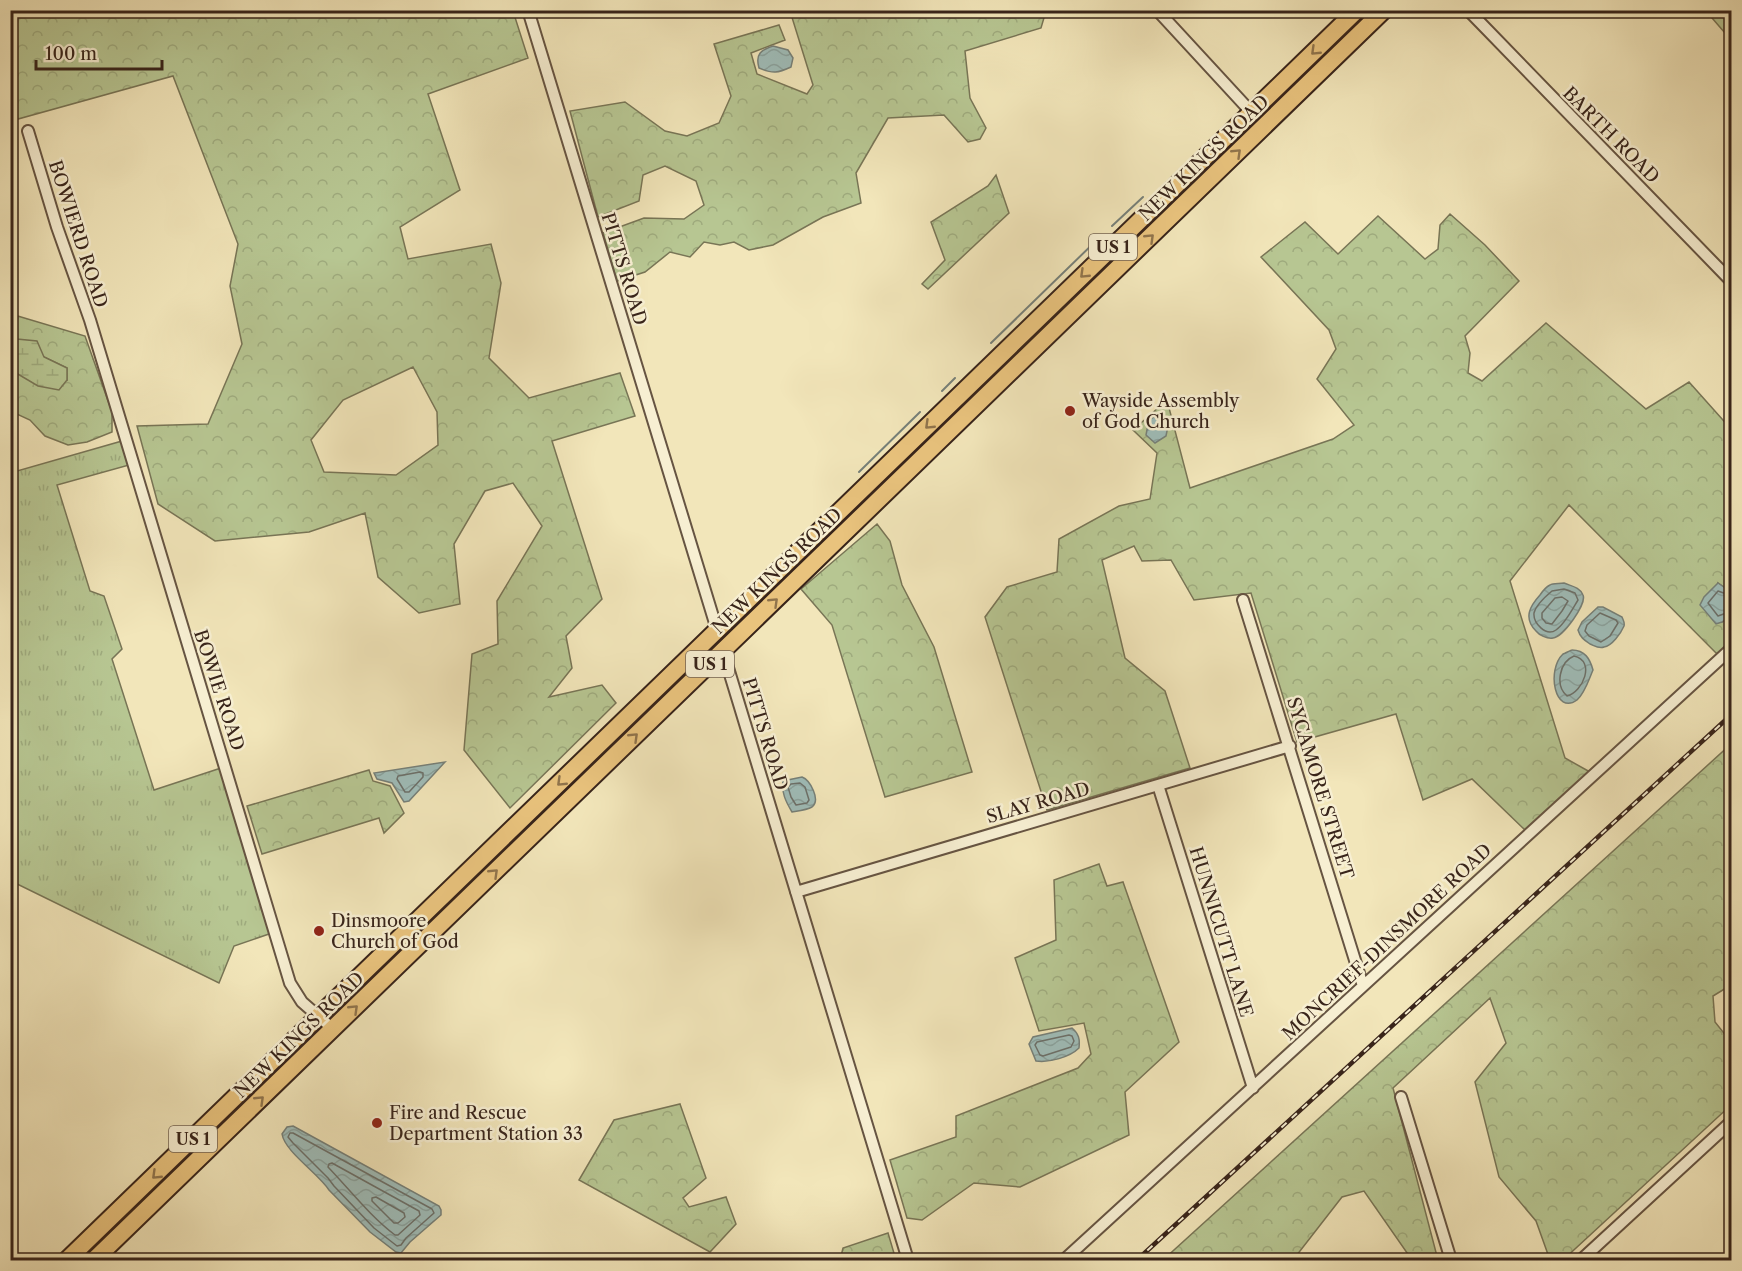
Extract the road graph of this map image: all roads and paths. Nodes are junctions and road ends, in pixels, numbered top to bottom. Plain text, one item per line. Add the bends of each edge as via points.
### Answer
1 (528, 10) edge
2 (1157, 10) edge
3 (1357, 10) edge
4 (1384, 10) edge
5 (1468, 10) edge
6 (1252, 113) junction
7 (28, 131) dead end
8 (1181, 181) junction
9 (1195, 194) junction
10 (1731, 282) edge
11 (98, 347) joint
12 (947, 408) junction
13 (960, 421) junction
14 (1243, 600) dead end
15 (717, 630) junction
16 (1731, 648) edge
17 (723, 651) junction
18 (1290, 746) junction
19 (1158, 785) junction
20 (513, 829) junction
21 (526, 842) junction
22 (796, 892) junction
23 (1363, 986) junction
24 (319, 1017) junction
25 (333, 1029) junction
26 (266, 1068) junction
27 (281, 1080) junction
28 (1253, 1088) junction
29 (1401, 1097) dead end
30 (1731, 1121) edge
31 (67, 1260) edge
32 (94, 1260) edge
33 (908, 1260) edge
34 (1064, 1260) edge
35 (1451, 1260) edge
36 (1581, 1260) edge

1 - 15 street, PITTS ROAD
2 - 6 street
3 -> 6 highway, NEW KINGS ROAD / US 1
9 -> 4 highway, NEW KINGS ROAD / US 1
5 - 10 street, BARTH ROAD
6 - 8 highway, NEW KINGS ROAD / US 1
7 - 11 street, BOWIERD ROAD
8 - 9 street
8 -> 12 highway, NEW KINGS ROAD / US 1
13 -> 9 highway, NEW KINGS ROAD / US 1
11 - 24 street, BOWIE ROAD via 290,983 302,1002
12 - 13 street
12 -> 15 highway, NEW KINGS ROAD / US 1
17 -> 13 highway, NEW KINGS ROAD / US 1
14 - 18 street, SYCAMORE STREET
15 - 17 street, PITTS ROAD
15 -> 20 highway, NEW KINGS ROAD / US 1
16 - 23 street, MONCRIEF-DINSMORE ROAD
21 -> 17 highway, NEW KINGS ROAD / US 1
17 - 22 street, PITTS ROAD
18 - 19 street, SLAY ROAD
18 - 23 street, SYCAMORE STREET
19 - 22 street, SLAY ROAD
19 - 28 street, HUNNICUTT LANE
20 - 21 street
20 - 24 highway, NEW KINGS ROAD / US 1
25 -> 21 highway, NEW KINGS ROAD / US 1
22 - 33 street, PITTS ROAD
23 - 28 street, MONCRIEF-DINSMORE ROAD
24 - 25 street, BOWIE ROAD
24 - 26 highway, NEW KINGS ROAD / US 1
25 - 27 highway, NEW KINGS ROAD / US 1
26 - 27 street
26 -> 31 highway, NEW KINGS ROAD / US 1
32 -> 27 highway, NEW KINGS ROAD / US 1
28 - 34 street, MONCRIEF-DINSMORE ROAD
29 - 35 street
30 - 36 street

